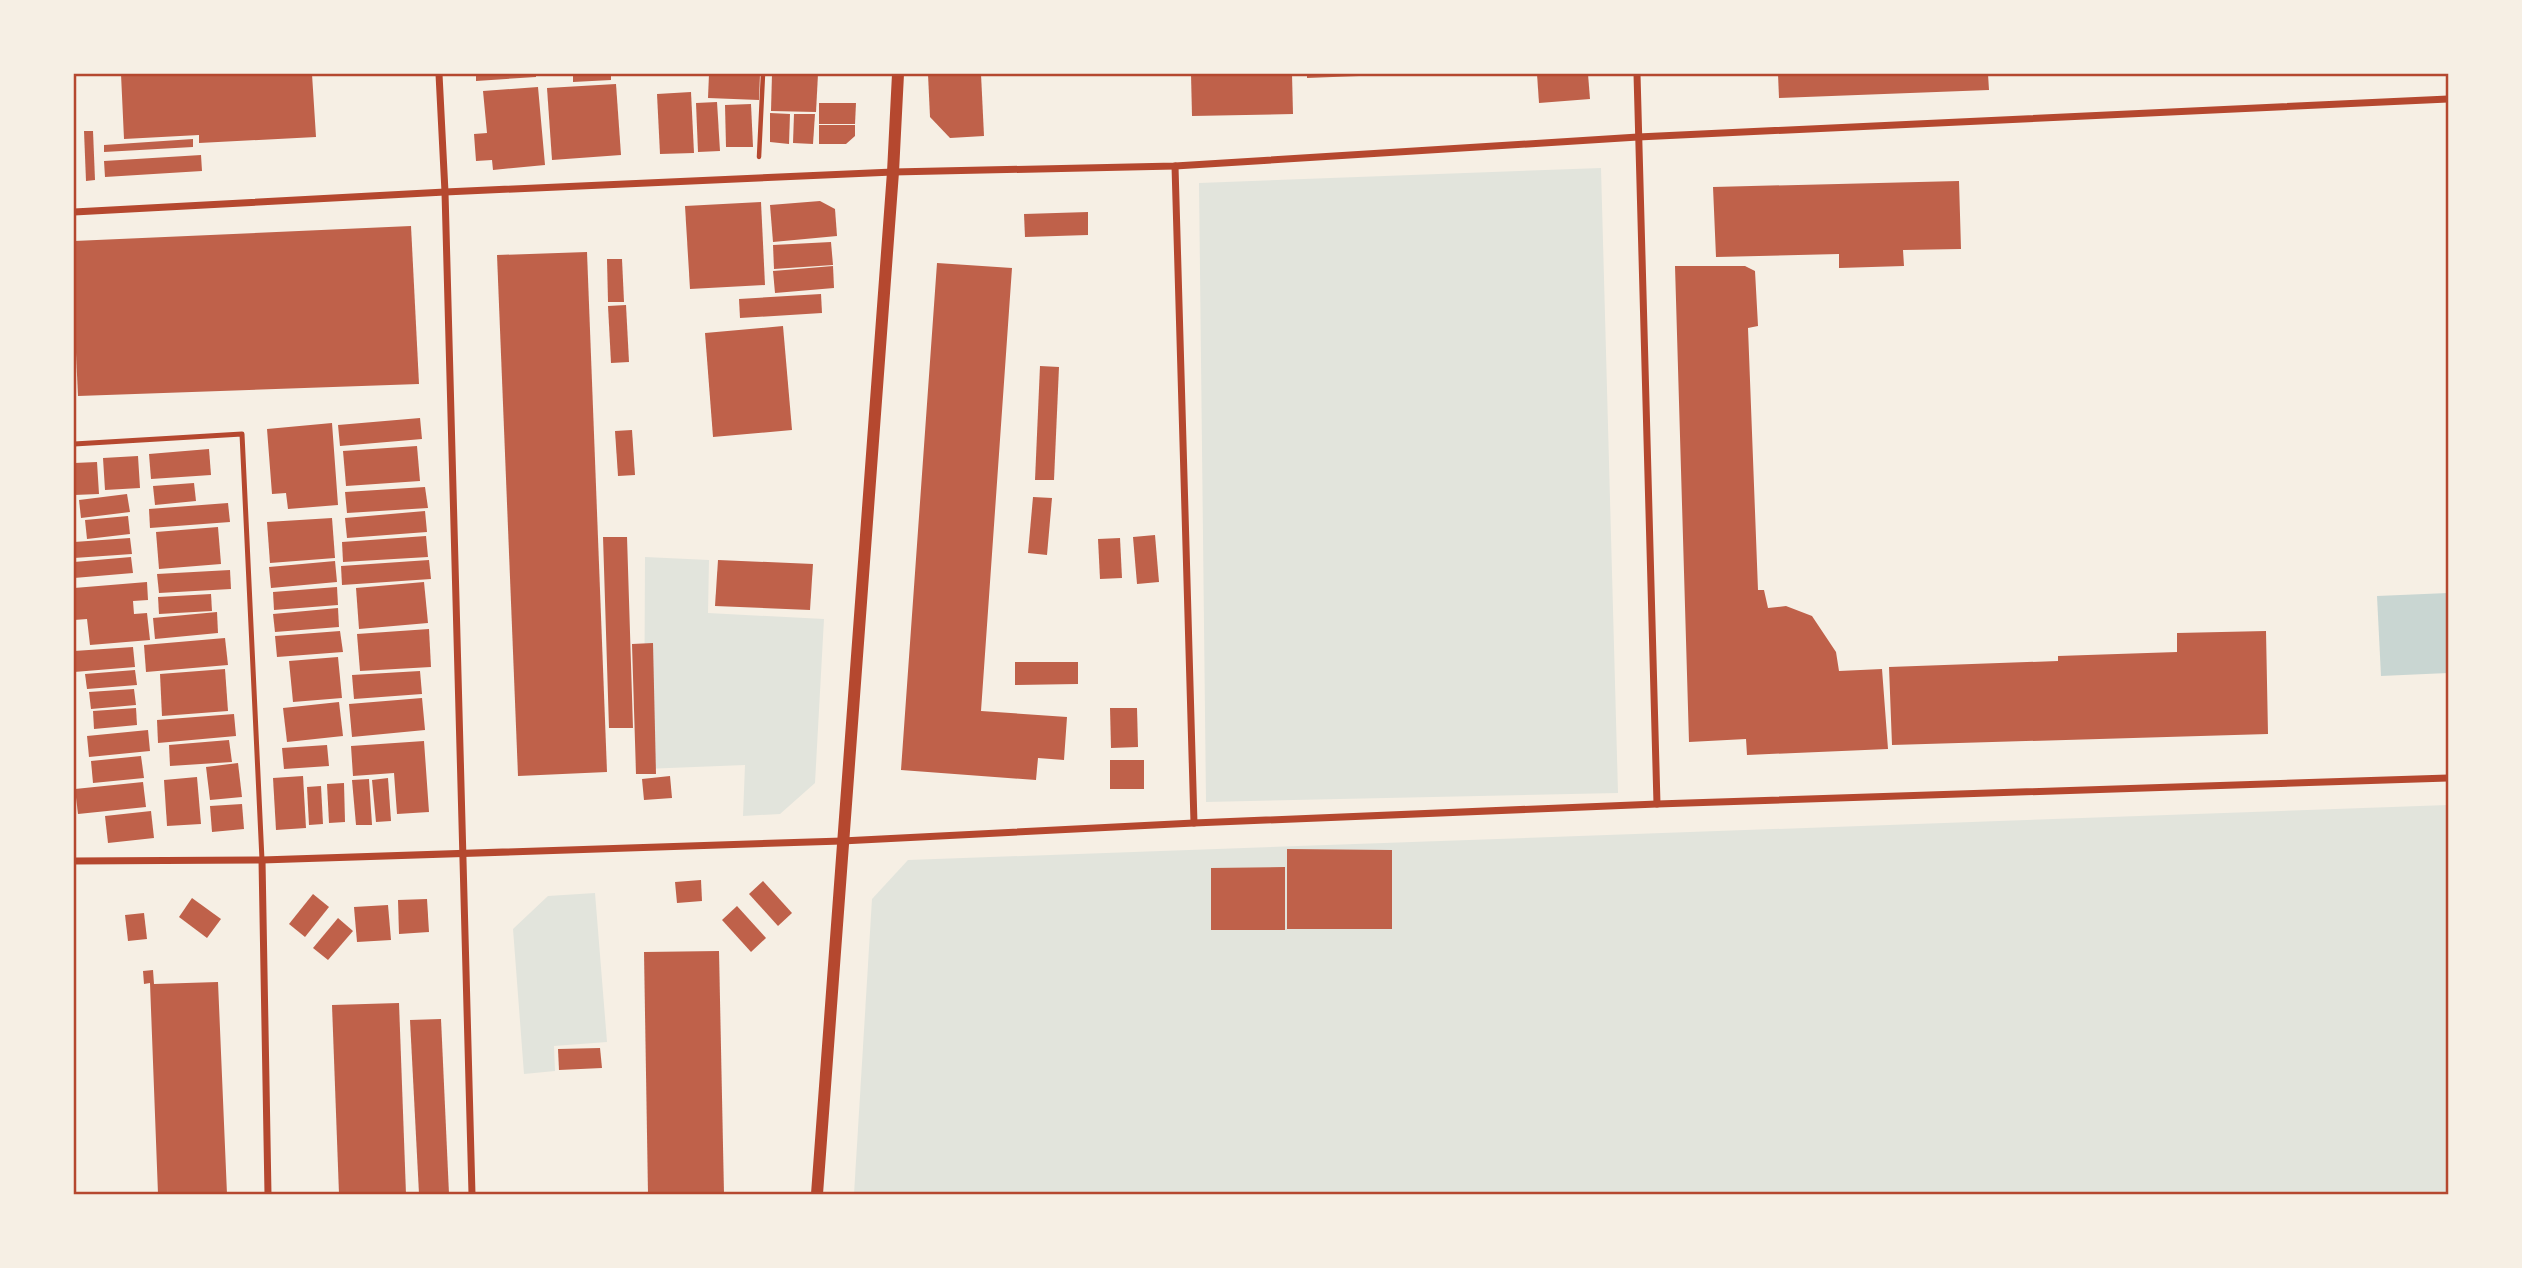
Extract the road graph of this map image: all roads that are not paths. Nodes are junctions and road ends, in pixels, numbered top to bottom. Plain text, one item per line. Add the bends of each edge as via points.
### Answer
1 (439, 74) edge
2 (898, 74) edge
3 (1637, 74) edge
4 (2448, 99) edge
5 (1638, 136) junction
6 (1175, 166) junction
7 (893, 172) junction
8 (444, 192) junction
9 (74, 212) edge
10 (74, 444) edge
11 (2448, 778) edge
12 (1657, 804) junction
13 (1194, 823) junction
14 (842, 841) junction
15 (461, 854) junction
16 (262, 860) junction
17 (74, 861) edge
18 (268, 1195) edge
19 (472, 1195) edge
20 (817, 1195) edge

1 - 8 street
2 - 7 street
3 - 5 street
4 - 5 street
5 - 6 street
5 - 12 street
6 - 7 street
6 - 13 street
7 - 8 street
7 - 14 street
8 - 9 street
8 - 15 street
10 - 16 lane via 242,434
11 - 12 street
12 - 13 street
13 - 14 street
14 - 15 street
14 - 20 street
15 - 16 street
15 - 19 street
16 - 17 street
16 - 18 street

